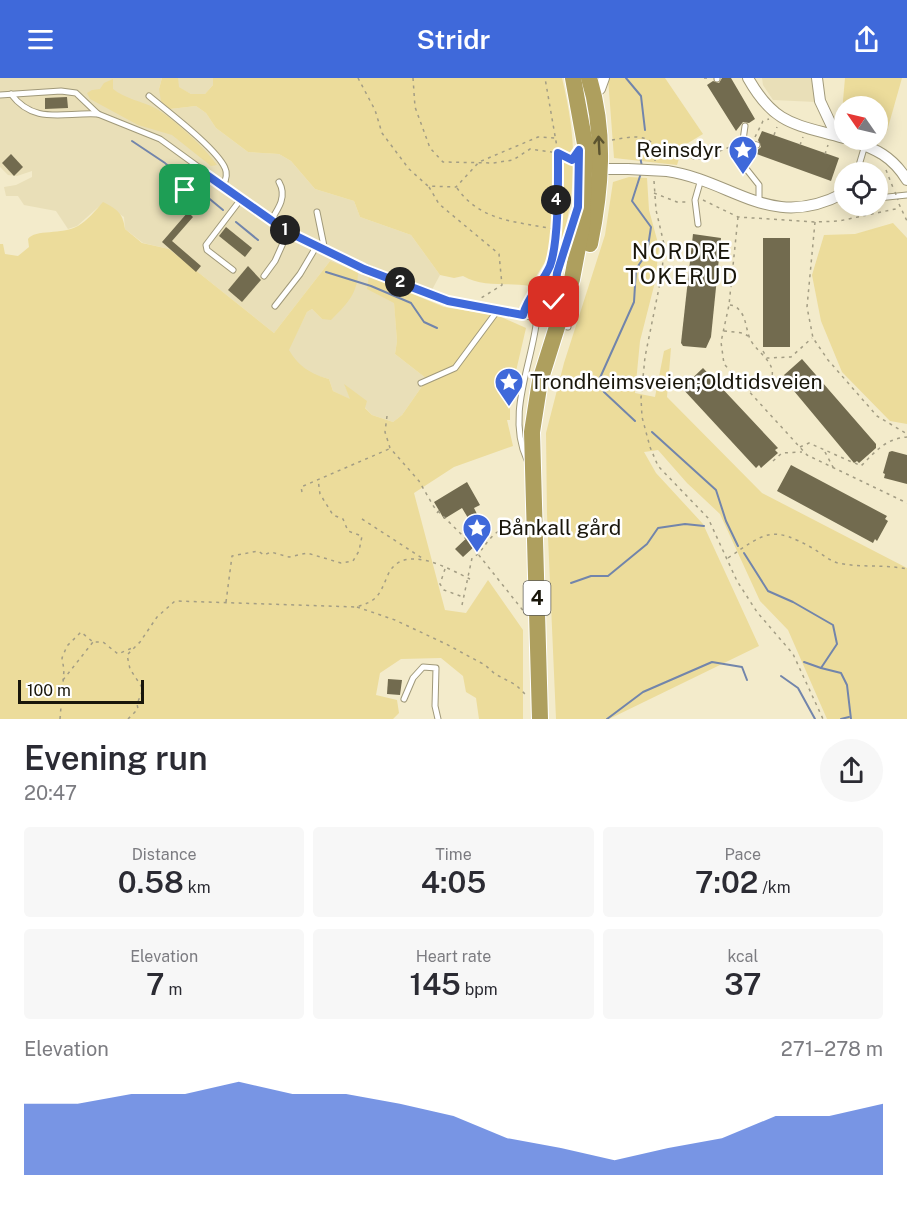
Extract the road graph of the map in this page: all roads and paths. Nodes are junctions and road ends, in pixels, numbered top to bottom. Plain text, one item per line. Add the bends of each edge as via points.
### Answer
1 (359, 78) edge
2 (413, 78) edge
3 (546, 78) edge
4 (573, 78) edge
5 (604, 78) edge
6 (748, 78) edge
7 (817, 78) edge
8 (587, 90) edge
9 (11, 94) junction
10 (0, 95) edge
11 (149, 96) dead end
12 (98, 114) junction
13 (779, 117) junction
14 (745, 126) dead end
15 (834, 130) edge
16 (774, 135) dead end
17 (834, 135) edge
18 (556, 138) junction
19 (834, 140) edge
20 (608, 141) dead end
21 (743, 141) junction
22 (756, 145) dead end
23 (655, 146) junction
24 (875, 150) edge
25 (558, 153) junction
26 (825, 154) dead end
27 (685, 157) junction
28 (682, 159) dead end
29 (479, 162) junction
30 (586, 164) junction
31 (654, 165) dead end
32 (204, 173) junction
33 (654, 177) dead end
34 (701, 179) junction
35 (907, 180) edge
36 (279, 182) dead end
37 (223, 186) junction
38 (428, 186) junction
39 (456, 187) junction
40 (895, 192) dead end
41 (175, 195) dead end
42 (907, 195) edge
43 (834, 197) edge
44 (888, 197) edge
45 (241, 199) junction
46 (758, 204) junction
47 (318, 212) dead end
48 (738, 217) dead end
49 (271, 220) junction
50 (907, 221) edge
51 (815, 222) dead end
52 (698, 224) dead end
53 (555, 230) junction
54 (288, 232) junction
55 (316, 247) junction
56 (565, 248) dead end
57 (325, 251) junction
58 (233, 270) dead end
59 (264, 276) dead end
60 (557, 291) dead end
61 (554, 302) dead end
62 (471, 305) junction
63 (729, 305) junction
64 (275, 306) dead end
65 (498, 310) junction
66 (532, 310) dead end
67 (523, 315) junction
68 (537, 318) junction
69 (563, 326) junction
70 (723, 331) junction
71 (749, 336) junction
72 (813, 338) junction
73 (762, 351) junction
74 (421, 383) dead end
75 (749, 391) junction
76 (387, 416) dead end
77 (907, 435) edge
78 (799, 447) junction
79 (390, 448) junction
80 (825, 451) junction
81 (803, 452) junction
82 (773, 460) dead end
83 (834, 470) junction
84 (535, 472) junction
85 (318, 479) junction
86 (302, 492) dead end
87 (907, 503) edge
88 (440, 509) dead end
89 (437, 513) dead end
90 (362, 519) dead end
91 (527, 520) dead end
92 (465, 539) dead end
93 (474, 549) dead end
94 (478, 556) junction
95 (728, 559) junction
96 (424, 560) junction
97 (445, 567) junction
98 (907, 569) edge
99 (470, 579) junction
100 (464, 597) junction
101 (226, 603) junction
102 (462, 605) dead end
103 (356, 607) junction
104 (538, 615) junction
105 (93, 642) junction
106 (132, 648) junction
107 (62, 681) junction
108 (530, 698) dead end
109 (404, 699) dead end
110 (60, 719) edge
111 (128, 719) edge
112 (438, 719) edge
113 (540, 719) edge
114 (823, 719) edge

1 - 38 path via 382,133 409,169
2 - 29 path via 415,107 430,148 443,162
3 - 18 path
4 - 8 highway, 4
5 - 8 street via 601,87
6 - 13 street via 764,104
7 - 15 street via 820,101
8 - 30 highway, 4 via 599,133
9 - 10 lane
9 - 12 lane via 25,111 43,115
9 - 12 lane via 76,93
11 - 37 lane via 219,159 227,176
12 - 32 lane via 160,139
13 - 16 path
13 - 17 street
13 - 21 path via 763,121 752,141
14 - 21 lane
18 - 25 path
18 - 29 path via 538,137
19 - 26 path
20 - 23 path via 639,137
21 - 22 lane
21 - 27 path via 700,160
21 - 46 lane via 740,161 759,185
23 - 27 path
23 - 31 path
24 - 35 street via 891,158
25 - 29 path via 530,149 513,160
25 - 30 path
25 - 53 path
27 - 28 path
29 - 39 path
30 - 34 street, bridge via 667,171
30 - 69 highway, 4 via 579,246
32 - 37 lane
32 - 41 lane
33 - 95 path via 664,244 663,273 645,357 642,417 658,466 708,518
34 - 46 street
34 - 52 lane via 695,200
36 - 49 lane via 283,193
37 - 45 lane
38 - 39 path
38 - 62 path via 440,204 500,254 502,285
39 - 53 path via 467,202 484,213 504,221
40 - 50 path, bridge
42 - 44 lane
43 - 46 street via 810,206
45 - 49 lane
45 - 58 lane via 206,245
47 - 57 lane
48 - 63 path
49 - 54 lane
51 - 72 path via 807,307
53 - 67 path via 550,266 529,297
54 - 55 lane
54 - 59 lane
55 - 57 lane
55 - 64 lane
56 - 60 path
57 - 62 lane via 448,301
61 - 66 path
62 - 65 lane
63 - 70 path
63 - 71 path via 742,313
65 - 67 lane
65 - 74 lane via 455,369
67 - 68 lane
68 - 69 lane
68 - 84 lane via 518,425 522,448
69 - 84 highway, 4 via 537,396 532,432
70 - 71 path
70 - 75 path via 724,363
71 - 73 path
72 - 73 path via 792,357 766,357
72 - 77 path via 877,416
73 - 75 path via 772,377
75 - 78 path
76 - 79 path via 385,432
77 - 80 path via 882,444 861,466
78 - 80 path via 808,443
78 - 81 path
79 - 85 path
79 - 92 path via 419,481 434,507
80 - 83 path
81 - 82 path via 782,453
81 - 83 path
83 - 87 path
84 - 104 highway, 4
85 - 86 path via 301,487
85 - 101 path via 320,494 333,515 343,519 348,531 362,536 353,561 342,563 307,553 289,557 258,551 232,556
88 - 89 path, bridge
90 - 96 path
91 - 94 path via 506,525
93 - 94 path
94 - 99 path via 469,565
94 - 104 path via 521,610
95 - 98 path via 761,536 780,533 836,562
95 - 114 path via 757,612 793,654
96 - 97 path
96 - 103 path via 402,560 387,576 373,602
97 - 99 path
97 - 100 path via 441,578 444,590
99 - 100 path
100 - 102 path
101 - 103 path
101 - 106 path via 175,601
103 - 108 path via 403,623 446,644 485,665
104 - 113 highway, 4
105 - 106 path via 103,642 118,654
105 - 107 path
105 - 107 path via 81,632 67,646 62,658
106 - 111 path via 127,655 130,669 143,689 138,709
107 - 110 path
109 - 112 lane via 423,667 436,668 434,697

